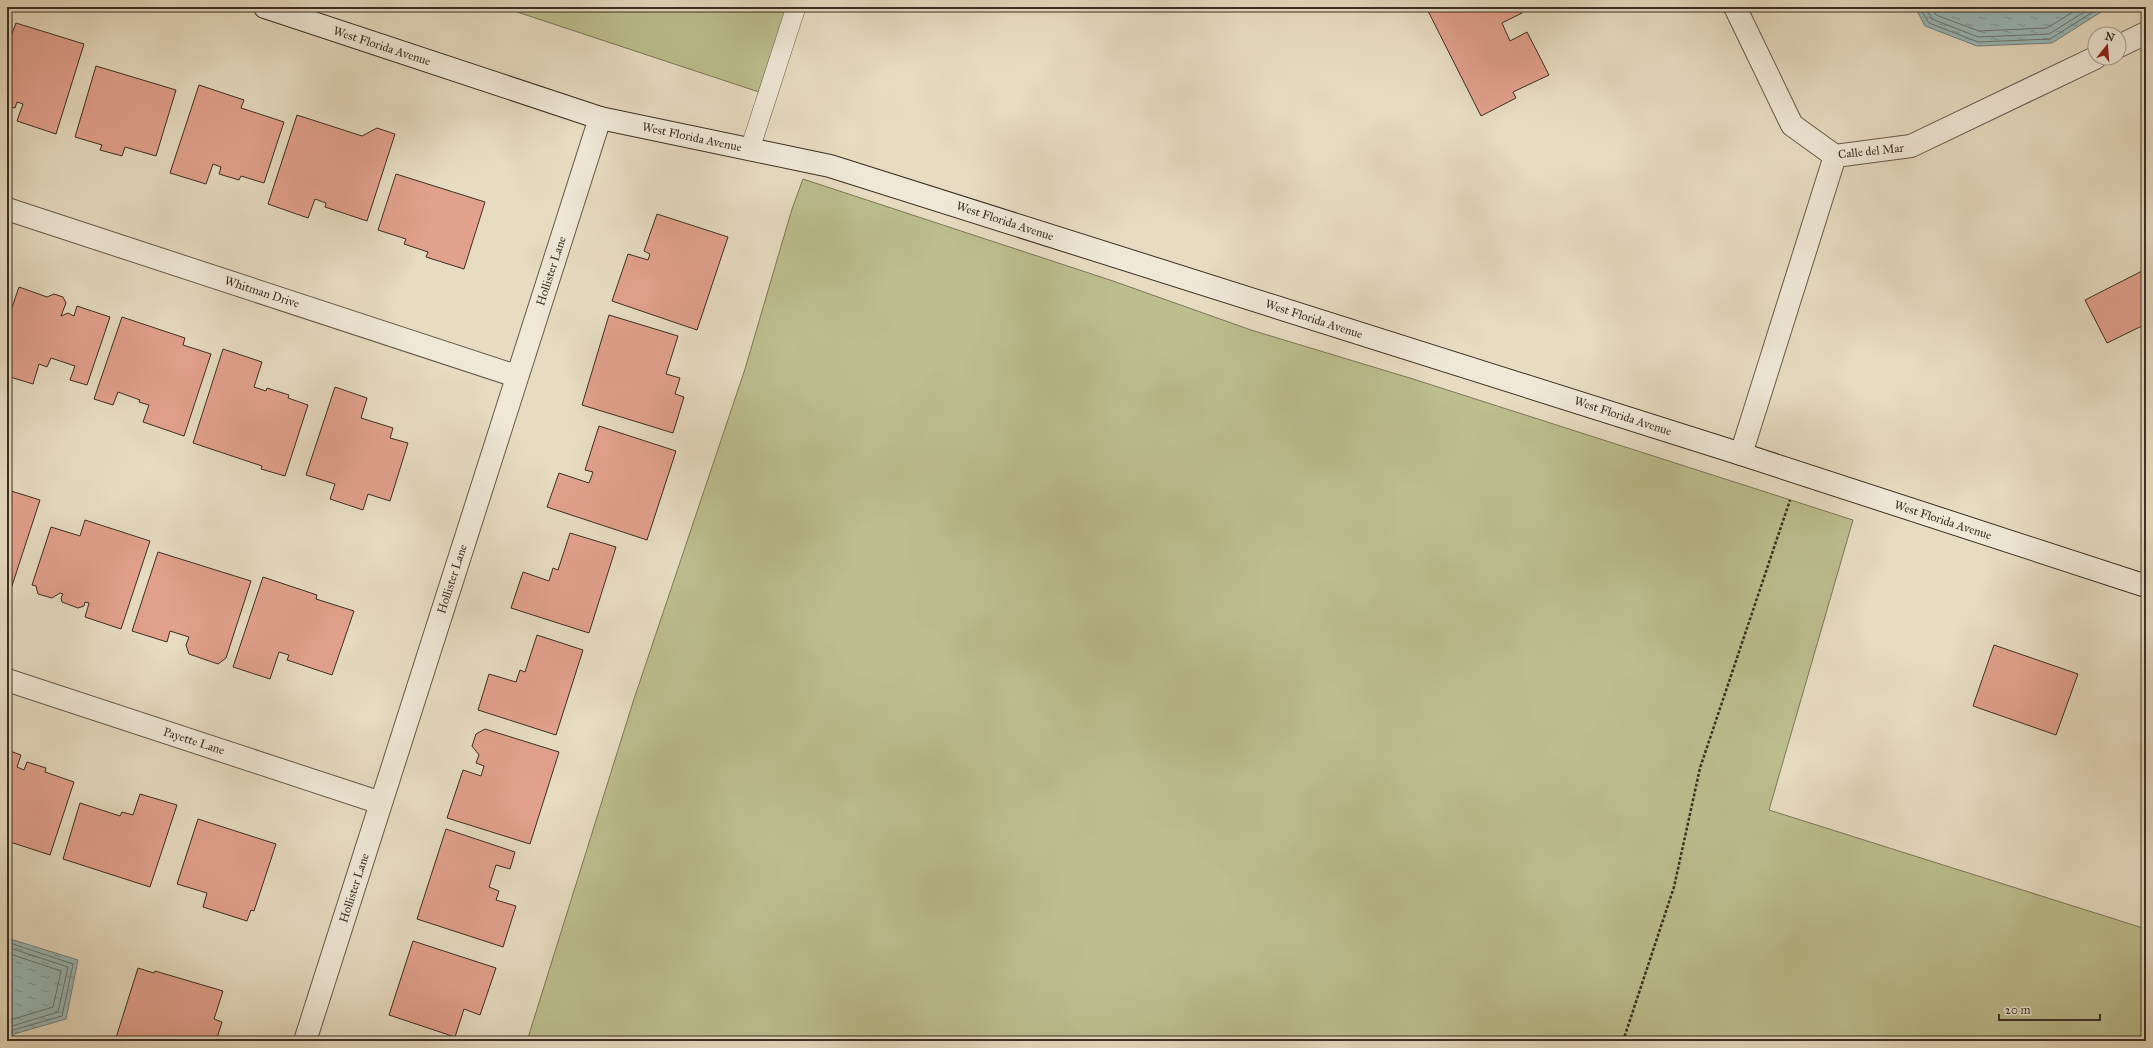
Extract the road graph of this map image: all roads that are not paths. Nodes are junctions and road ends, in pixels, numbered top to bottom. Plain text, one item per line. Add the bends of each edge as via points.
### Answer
1 (265, 7) edge
2 (796, 7) edge
3 (1735, 7) edge
4 (2146, 33) edge
5 (2127, 42) edge
6 (2087, 62) edge
7 (600, 118) junction
8 (750, 150) junction
9 (1835, 156) junction
10 (7, 209) edge
11 (516, 376) junction
12 (1741, 454) junction
13 (2146, 586) edge
14 (7, 680) edge
15 (381, 803) junction
16 (305, 1041) edge

1 - 7 street, West Florida Avenue
2 - 8 lane
3 - 9 street, Calle del Mar via 1792,124
4 - 5 street
6 - 9 street, Calle del Mar via 1911,146
7 - 8 street, West Florida Avenue
7 - 11 street, Hollister Lane
8 - 12 street, West Florida Avenue via 830,166
9 - 12 street
10 - 11 street, Whitman Drive
11 - 15 street, Hollister Lane
12 - 13 street, West Florida Avenue
14 - 15 street, Payette Lane
15 - 16 street, Hollister Lane

